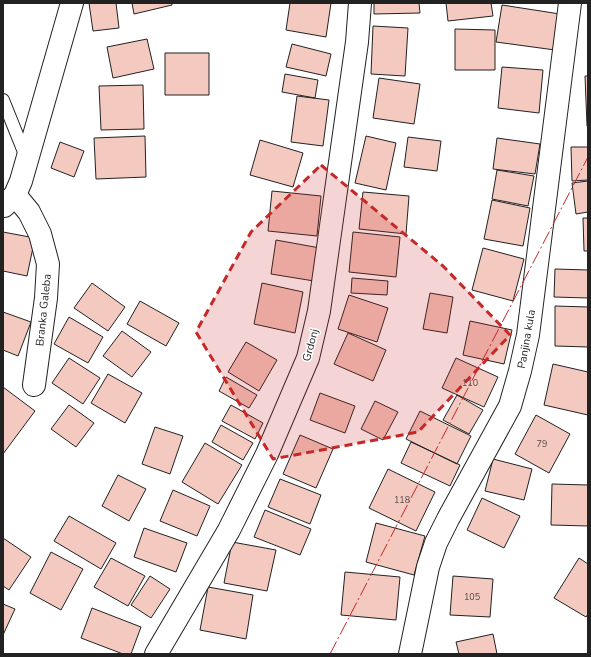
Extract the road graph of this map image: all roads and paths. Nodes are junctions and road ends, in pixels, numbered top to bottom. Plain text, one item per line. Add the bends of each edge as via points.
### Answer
1 (72, 3) edge
2 (360, 3) edge
3 (570, 3) edge
4 (3, 100) edge
5 (27, 158) junction
6 (6, 203) edge
7 (34, 385) dead end
8 (156, 654) edge
9 (410, 654) edge

1 - 5 street, Branka Galeba
2 - 8 street, Grdonj via 357,42 319,311 308,358 267,454 229,530
3 - 9 street, Panjina kula via 528,335 520,371 510,406 436,543 428,567
4 - 5 lane
5 - 6 street, Branka Galeba via 21,181
6 - 7 street, Branka Galeba via 30,212 40,234 48,264

